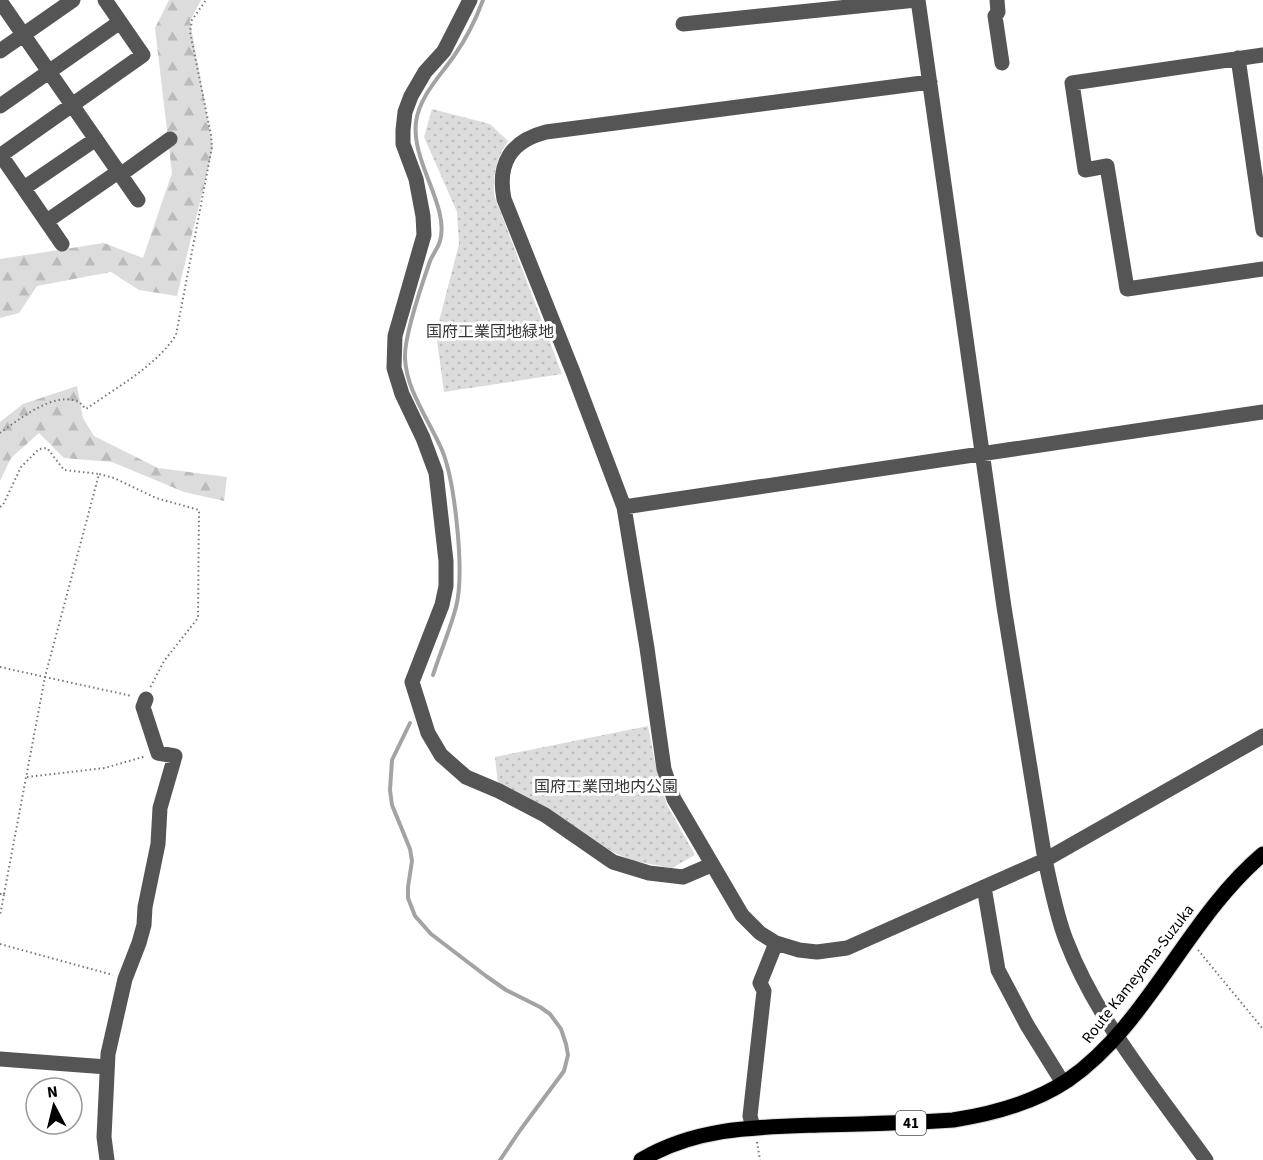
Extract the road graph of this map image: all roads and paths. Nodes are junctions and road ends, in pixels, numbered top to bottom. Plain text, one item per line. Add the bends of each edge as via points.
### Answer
1 (73, 0) edge
2 (105, 0) edge
3 (206, 0) edge
4 (470, 0) edge
5 (917, 0) edge
6 (997, 0) edge
7 (0, 1) edge
8 (120, 22) junction
9 (682, 24) dead end
10 (23, 34) junction
11 (0, 51) edge
12 (1263, 55) edge
13 (1238, 58) junction
14 (1002, 63) dead end
15 (49, 72) junction
16 (930, 82) junction
17 (72, 105) junction
18 (0, 106) edge
19 (96, 139) junction
20 (170, 139) dead end
21 (0, 154) edge
22 (1258, 156) edge
23 (119, 173) junction
24 (24, 188) junction
25 (138, 200) dead end
26 (47, 222) junction
27 (1263, 230) edge
28 (62, 244) dead end
29 (1263, 269) edge
30 (1263, 412) edge
31 (0, 433) edge
32 (983, 453) junction
33 (99, 474) junction
34 (0, 507) edge
35 (624, 507) junction
36 (0, 667) edge
37 (45, 677) junction
38 (146, 699) junction
39 (1263, 736) edge
40 (158, 753) junction
41 (27, 777) junction
42 (1263, 854) edge
43 (1045, 860) junction
44 (711, 865) junction
45 (984, 887) junction
46 (2, 894) edge
47 (0, 916) edge
48 (1189, 939) junction
49 (0, 944) edge
50 (773, 949) junction
51 (125, 979) junction
52 (1263, 1029) edge
53 (1117, 1036) junction
54 (0, 1059) edge
55 (107, 1067) junction
56 (1063, 1083) junction
57 (753, 1127) junction
58 (107, 1160) edge
59 (641, 1160) edge
60 (760, 1160) edge
61 (1206, 1160) edge

1 - 10 street
2 - 8 street
3 - 31 path via 192,20 190,32 212,147 176,334 154,360 86,410 74,400 53,402 40,406
4 - 44 street via 444,51 411,96 403,130 403,144 416,179 424,235 395,336 394,368 436,473 447,586 412,682 428,733 441,755 466,777 545,815 613,862 650,873 683,877
5 - 9 street
5 - 16 street
6 - 14 street via 995,16
7 - 10 street
8 - 15 street
8 - 17 street via 143,55
10 - 11 street
10 - 15 street
12 - 13 street
13 - 22 street
13 - 29 street via 1072,83 1084,170 1107,166 1127,289
15 - 17 street
15 - 18 street
16 - 32 street
16 - 35 street via 546,132 521,141 513,150 503,171 504,199
17 - 19 street
17 - 21 street
19 - 23 street
19 - 24 street
20 - 23 street
21 - 24 street
22 - 27 street
23 - 25 street
23 - 26 street
24 - 26 street
26 - 28 street
30 - 32 street
32 - 35 street
32 - 43 street
33 - 34 path via 64,470 47,448 39,449 21,468
33 - 37 path
33 - 38 path via 156,498 199,510 198,618 164,661
35 - 44 street via 664,769 674,800
36 - 37 path
37 - 38 path
37 - 41 path
38 - 40 street via 142,707
39 - 43 street
40 - 41 path via 105,768
40 - 51 street via 175,756 160,807 158,844 140,943
41 - 46 path
42 - 48 main road, Route Kameyama-Suzuka / 41 via 1233,882
43 - 45 street
43 - 53 street via 1065,938 1082,977
44 - 50 street via 742,915
45 - 50 street via 847,948 817,952
45 - 56 street via 998,970
46 - 47 path
48 - 52 path
48 - 53 main road, Route Kameyama-Suzuka / 41
49 - 51 path
50 - 57 street via 760,983 764,991 750,1116
51 - 55 street
53 - 56 main road, Route Kameyama-Suzuka / 41
53 - 61 street
54 - 55 street
55 - 58 street
56 - 57 main road, Route Kameyama-Suzuka / 41 via 1017,1105 953,1120
57 - 59 main road, Route Kameyama-Suzuka / 41 via 706,1134
57 - 60 path

